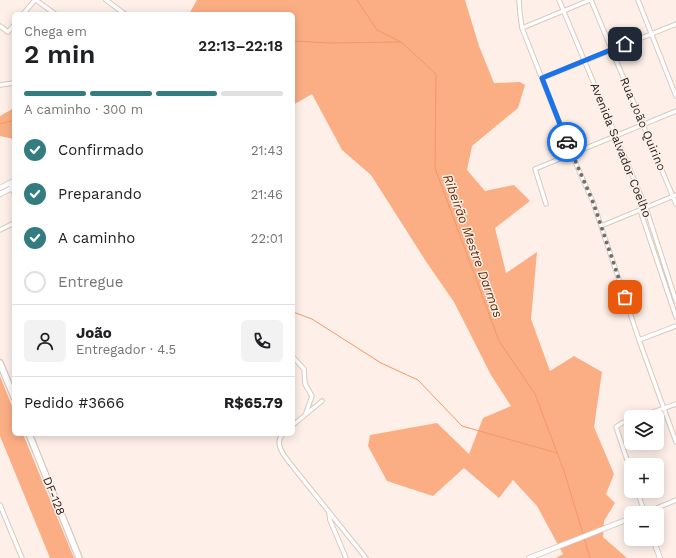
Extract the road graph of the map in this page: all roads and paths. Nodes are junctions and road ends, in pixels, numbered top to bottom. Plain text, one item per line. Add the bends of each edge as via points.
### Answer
1 (36, 0) edge
2 (106, 0) edge
3 (519, 0) edge
4 (559, 0) edge
5 (591, 0) edge
6 (638, 0) edge
7 (564, 11) junction
8 (25, 12) edge
9 (51, 12) edge
10 (122, 12) edge
11 (676, 24) edge
12 (0, 26) edge
13 (12, 27) edge
14 (522, 28) junction
15 (651, 34) junction
16 (612, 50) junction
17 (585, 61) junction
18 (542, 78) junction
19 (12, 83) edge
20 (0, 85) edge
21 (676, 96) edge
22 (676, 111) edge
23 (643, 125) junction
24 (616, 136) junction
25 (572, 155) junction
26 (12, 186) edge
27 (12, 187) edge
28 (0, 188) edge
29 (0, 194) edge
30 (674, 196) edge
31 (546, 204) dead end
32 (676, 204) edge
33 (646, 208) junction
34 (640, 210) junction
35 (12, 224) edge
36 (600, 226) junction
37 (0, 230) edge
38 (676, 302) edge
39 (676, 317) edge
40 (676, 326) edge
41 (639, 340) junction
42 (295, 359) edge
43 (0, 363) edge
44 (12, 393) edge
45 (322, 401) dead end
46 (676, 404) edge
47 (664, 408) junction
48 (658, 410) edge
49 (306, 413) junction
50 (624, 422) edge
51 (295, 423) edge
52 (30, 436) edge
53 (282, 436) edge
54 (676, 442) edge
55 (626, 458) edge
56 (676, 500) edge
57 (0, 504) edge
58 (661, 506) edge
59 (329, 512) junction
60 (624, 521) edge
61 (656, 546) edge
62 (22, 558) edge
63 (79, 558) edge
64 (346, 558) edge
65 (366, 558) edge
66 (529, 558) edge
67 (660, 558) edge

1 - 8 street
1 - 9 street
2 - 10 street
3 - 14 street
4 - 7 street, Avenida Salvador Coelho
5 - 7 street
5 - 16 street, Rua João Quirino
6 - 15 street
7 - 14 street
7 - 17 street, Avenida Salvador Coelho
11 - 15 street
12 - 13 street via 8,32
14 - 18 street
15 - 16 street
15 - 21 street
16 - 17 street
16 - 23 street, Rua João Quirino
17 - 18 street
17 - 24 street, Avenida Salvador Coelho
18 - 25 street
19 - 20 street
22 - 23 street
23 - 24 street
23 - 30 street, Rua João Quirino
24 - 25 street
24 - 33 street, Avenida Salvador Coelho
25 - 31 street via 535,170
25 - 36 street via 593,202
26 - 28 street
27 - 29 street
30 - 32 street, Rua João Quirino
30 - 33 street
33 - 34 street
33 - 38 street, Avenida Salvador Coelho
34 - 36 street
34 - 39 street, Avenida Salvador Coelho
35 - 37 street
36 - 41 street
40 - 41 street
41 - 47 street
42 - 49 street via 304,369 306,384 312,396
43 - 44 main road
45 - 49 street
46 - 47 street
47 - 48 street
47 - 54 street
49 - 51 street
50 - 55 street via 616,427
52 - 63 main road, DF-128 / DF-128
53 - 59 street via 280,449
56 - 58 street
57 - 62 street
59 - 64 street
59 - 65 street
60 - 66 street
61 - 67 street

